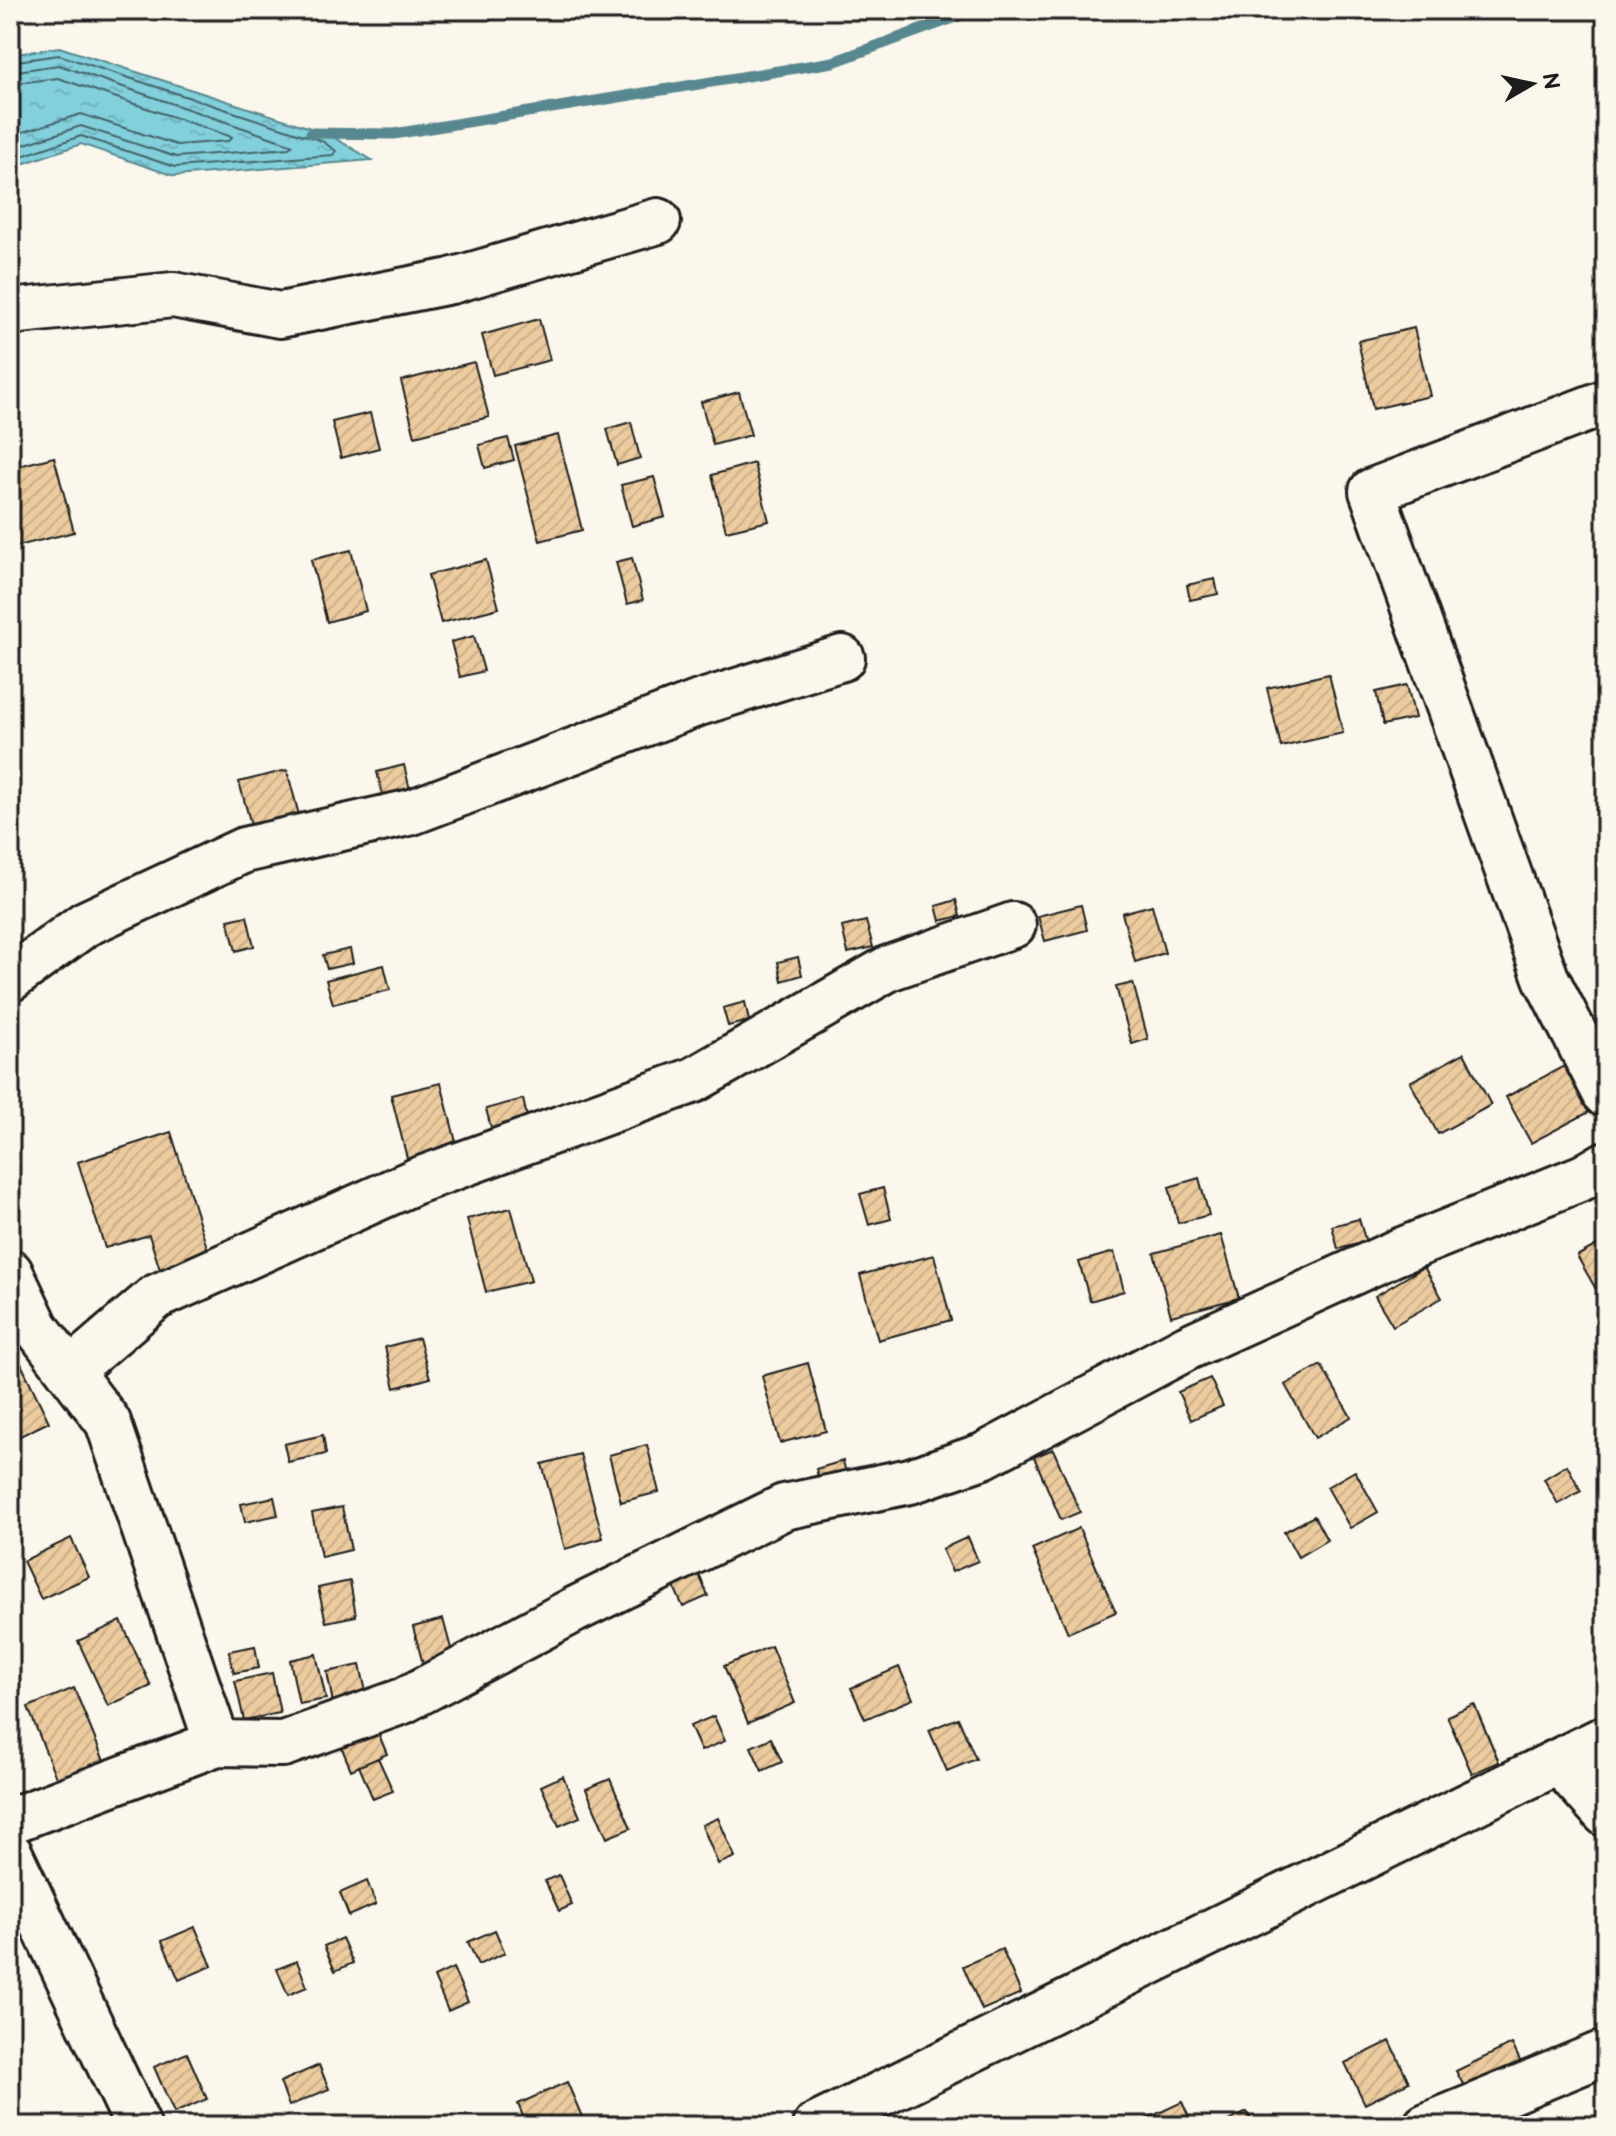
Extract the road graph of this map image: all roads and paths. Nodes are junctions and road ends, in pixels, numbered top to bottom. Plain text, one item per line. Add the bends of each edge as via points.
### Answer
1 (658, 221) dead end
2 (10, 312) edge
3 (1606, 402) edge
4 (842, 658) dead end
5 (1013, 925) dead end
6 (10, 979) edge
7 (1606, 1095) edge
8 (1606, 1164) edge
9 (10, 1272) edge
10 (70, 1371) junction
11 (1606, 1738) edge
12 (217, 1743) junction
13 (1559, 1762) junction
14 (1606, 1814) edge
15 (10, 1821) edge
16 (10, 1854) edge
17 (1606, 2052) edge
18 (138, 2126) edge
19 (816, 2126) edge
20 (1426, 2126) edge

1 - 2 street via 451,281 280,315 173,295
3 - 7 street via 1372,491 1546,978
4 - 6 street via 699,703 412,812 244,850 85,924
5 - 10 street via 889,968 694,1080 416,1181 156,1297
8 - 12 street via 1188,1347 983,1456 910,1481 784,1507 600,1596 403,1701 283,1744
9 - 10 street via 36,1327
10 - 12 street via 108,1422
11 - 13 street
12 - 15 street
13 - 14 street
13 - 19 street
16 - 18 street
17 - 20 street

